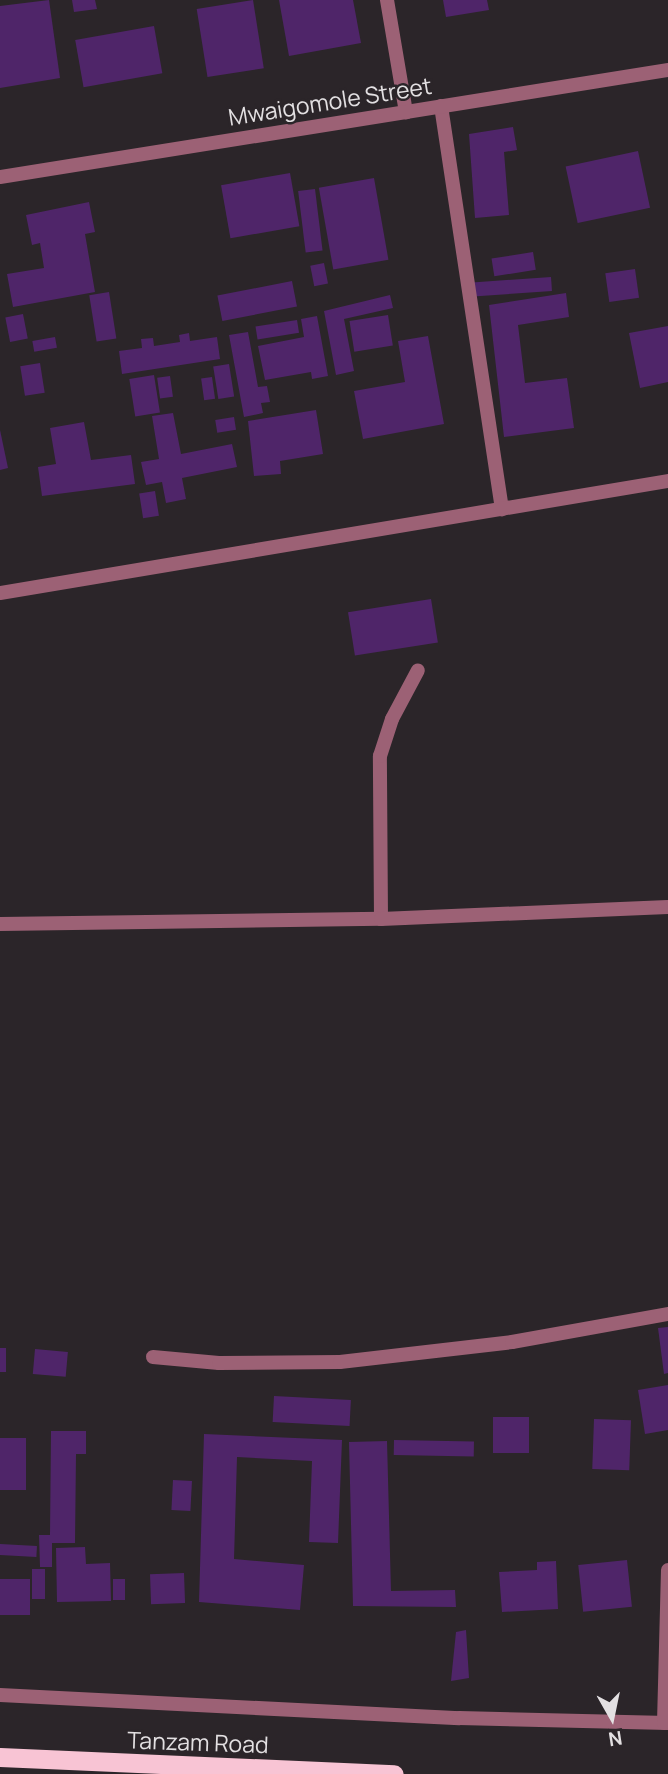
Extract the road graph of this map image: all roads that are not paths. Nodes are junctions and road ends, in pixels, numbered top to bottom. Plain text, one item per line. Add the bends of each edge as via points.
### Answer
1 (387, 0) edge
2 (668, 70) edge
3 (441, 106) junction
4 (405, 112) junction
5 (0, 177) edge
6 (668, 481) edge
7 (502, 509) junction
8 (0, 593) edge
9 (418, 670) dead end
10 (668, 907) edge
11 (381, 919) junction
12 (0, 924) edge
13 (668, 1314) edge
14 (153, 1357) dead end
15 (668, 1570) edge
16 (666, 1648) edge
17 (0, 1695) edge
18 (666, 1723) edge
19 (0, 1757) edge
20 (337, 1773) edge
21 (394, 1774) edge

1 - 4 street
2 - 3 street, Mwaigomole Street
3 - 4 street, Mwaigomole Street
3 - 7 street
4 - 5 street, Mwaigomole Street
6 - 7 street
7 - 8 street
9 - 11 street via 392,719 380,756
10 - 11 street
11 - 12 street
13 - 14 street via 512,1342 340,1362 219,1363
15 - 16 street
16 - 18 street
17 - 18 street
19 - 20 highway, Tanzam Road
20 - 21 highway, Tanzam Road

